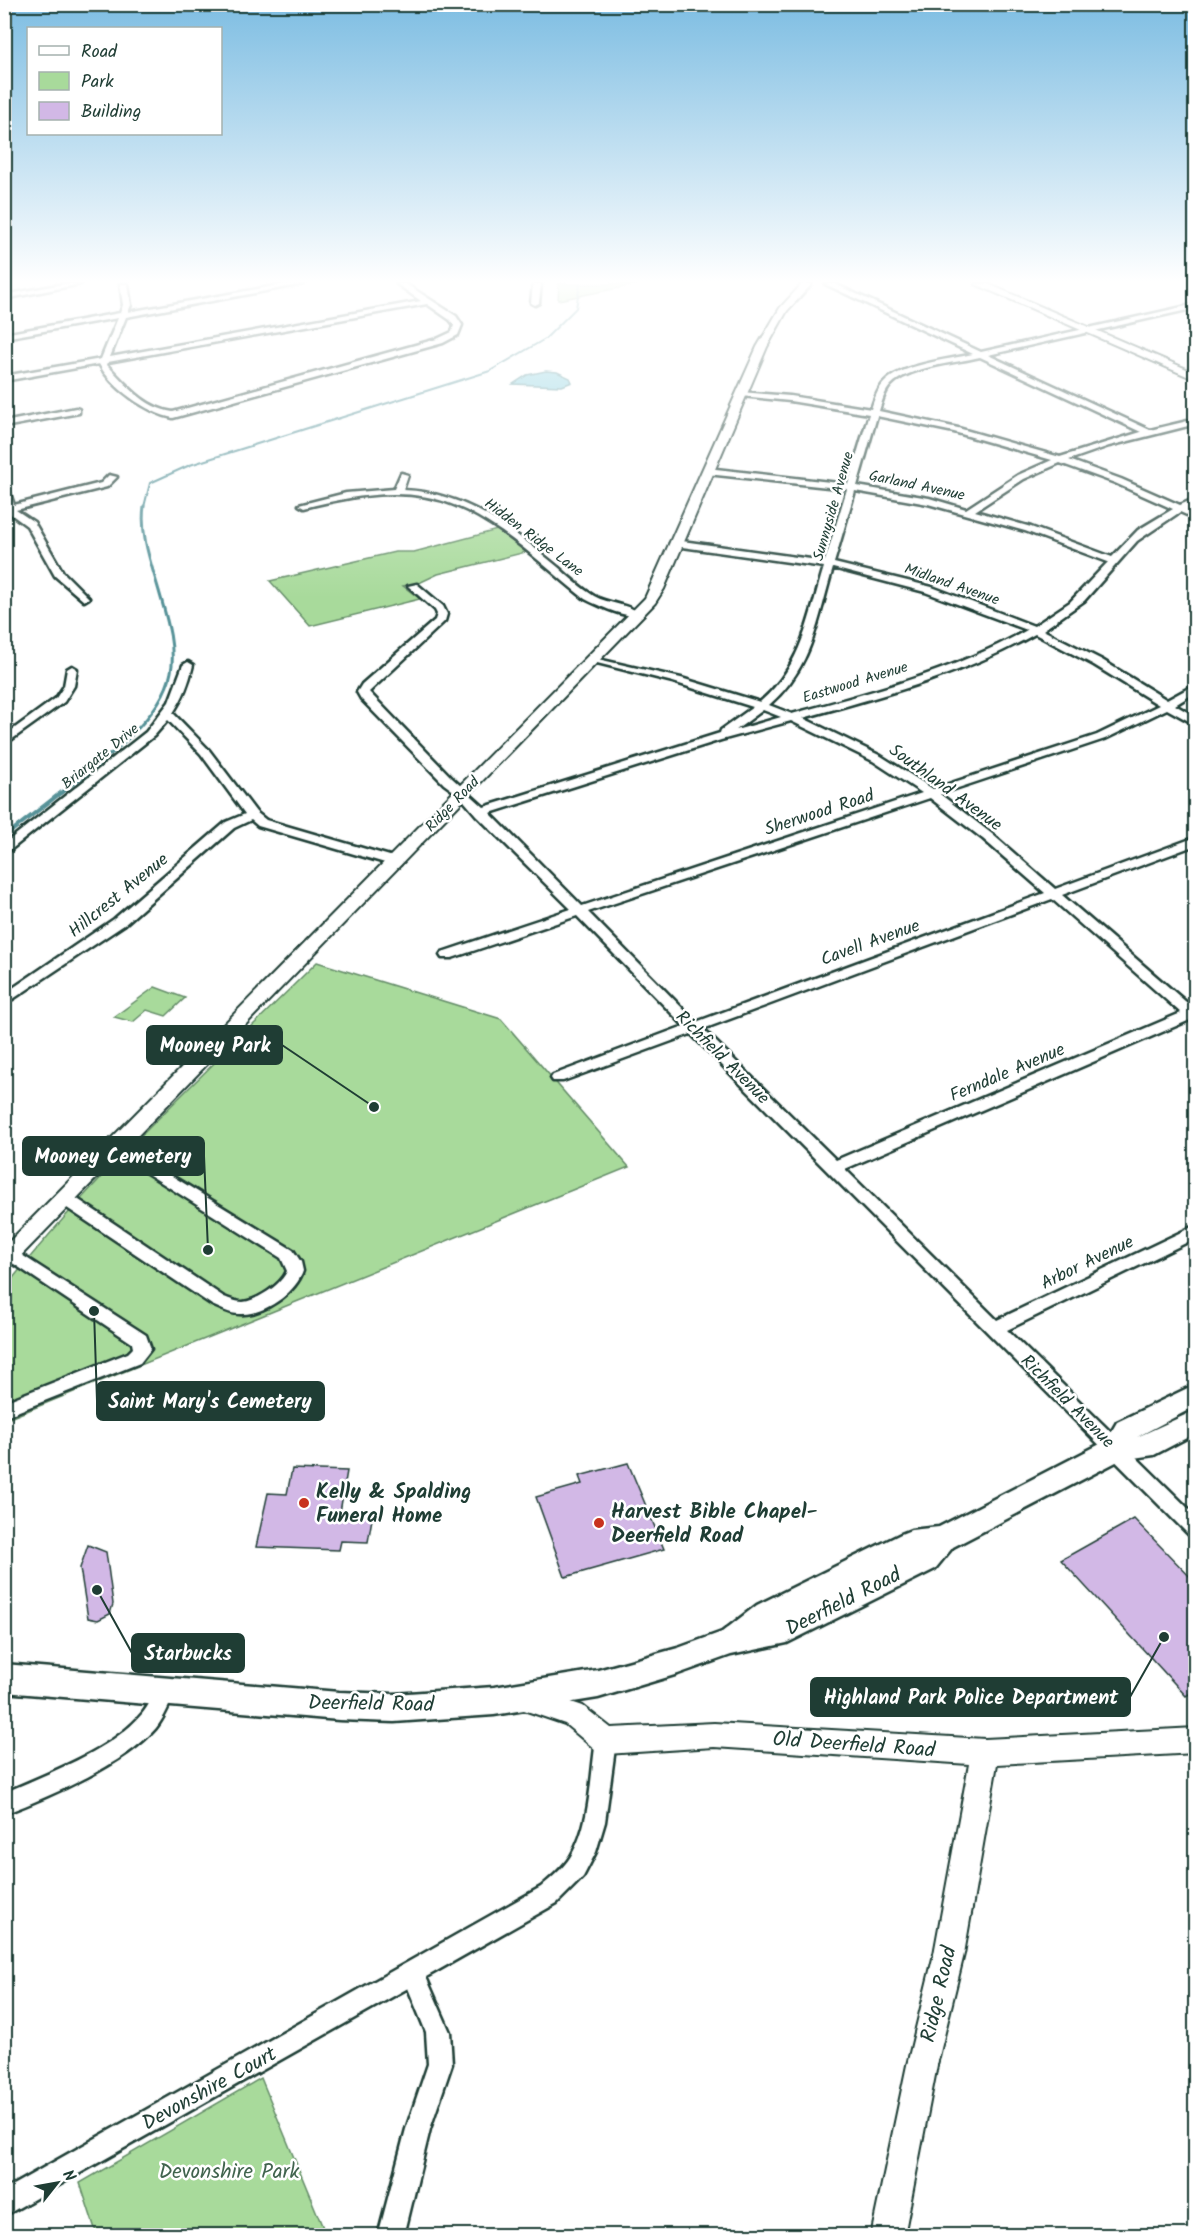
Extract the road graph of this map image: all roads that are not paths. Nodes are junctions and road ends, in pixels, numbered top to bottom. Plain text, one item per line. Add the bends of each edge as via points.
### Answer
1 (129, 389) edge
2 (272, 389) edge
3 (744, 389) edge
4 (883, 389) edge
5 (1053, 389) edge
6 (741, 394) junction
7 (76, 411) dead end
8 (874, 412) junction
9 (1196, 421) edge
10 (4, 425) edge
11 (1149, 433) junction
12 (1058, 459) junction
13 (707, 471) junction
14 (405, 475) dead end
15 (112, 477) dead end
16 (853, 487) junction
17 (4, 490) edge
18 (398, 492) junction
19 (1196, 501) edge
20 (304, 505) dead end
21 (7, 509) edge
22 (1181, 509) junction
23 (969, 511) junction
24 (1196, 516) edge
25 (675, 543) junction
26 (1114, 561) junction
27 (830, 564) junction
28 (413, 586) dead end
29 (84, 598) dead end
30 (636, 614) junction
31 (1036, 631) junction
32 (593, 659) junction
33 (188, 665) dead end
34 (72, 669) dead end
35 (1196, 687) edge
36 (762, 705) junction
37 (1167, 705) junction
38 (168, 714) junction
39 (793, 717) junction
40 (1196, 722) edge
41 (718, 737) junction
42 (4, 742) edge
43 (463, 792) junction
44 (932, 794) junction
45 (480, 812) junction
46 (252, 814) junction
47 (1196, 841) edge
48 (4, 851) edge
49 (396, 862) junction
50 (1054, 893) junction
51 (579, 911) junction
52 (447, 955) dead end
53 (4, 1002) edge
54 (1194, 1015) edge
55 (693, 1028) junction
56 (558, 1078) dead end
57 (115, 1146) junction
58 (835, 1167) junction
59 (64, 1198) junction
60 (1196, 1231) edge
61 (8, 1257) edge
62 (995, 1328) junction
63 (1196, 1394) edge
64 (4, 1410) edge
65 (1196, 1420) edge
66 (1116, 1449) junction
67 (1196, 1529) edge
68 (4, 1678) edge
69 (165, 1692) junction
70 (524, 1698) junction
71 (1196, 1740) edge
72 (606, 1741) junction
73 (985, 1752) junction
74 (4, 1804) edge
75 (412, 1973) junction
76 (4, 2204) edge
77 (391, 2235) edge
78 (887, 2235) edge

1 - 2 street via 154,412 167,415
3 - 6 street, Ridge Road
4 - 8 street, Sunnyside Avenue
5 - 11 street
6 - 8 street
6 - 13 street, Ridge Road
7 - 10 street
8 - 12 street via 957,430
8 - 16 street, Sunnyside Avenue
9 - 11 street
11 - 12 street
12 - 22 street
12 - 23 street via 1003,485
13 - 16 street, Garland Avenue
13 - 25 street, Ridge Road
14 - 18 street
15 - 21 street via 104,485
16 - 23 street, Garland Avenue
16 - 27 street, Sunnyside Avenue
17 - 21 street via 9,498
18 - 20 street, Hidden Ridge Lane via 349,494
18 - 30 street, Hidden Ridge Lane via 434,497 474,510 589,597
19 - 22 street, Eastwood Avenue
21 - 29 street via 36,531 58,574
22 - 24 street
22 - 26 street, Eastwood Avenue via 1144,531
23 - 26 street, Garland Avenue
25 - 27 street, Midland Avenue
25 - 30 street, Ridge Road via 657,589
26 - 31 street, Eastwood Avenue via 1079,600
27 - 31 street, Midland Avenue via 951,597
27 - 36 street, Sunnyside Avenue via 801,659 783,686
28 - 43 street, Richfield Avenue via 439,608 440,621 363,692
30 - 32 street, Ridge Road
31 - 37 street, Midland Avenue
31 - 39 street, Eastwood Avenue via 943,671
32 - 36 street, Southland Avenue
32 - 43 street, Ridge Road
33 - 38 street, Briargate Drive via 180,694
34 - 42 street via 69,686 60,700
35 - 37 street, Sherwood Road
36 - 39 street, Southland Avenue
36 - 41 street, Sunnyside Avenue
37 - 40 street, Midland Avenue
37 - 44 street, Sherwood Road via 1101,737
38 - 46 street via 205,752
38 - 48 street, Briargate Drive via 138,746
39 - 41 street, Eastwood Avenue
39 - 44 street, Southland Avenue via 862,750
41 - 45 street, Eastwood Avenue
43 - 45 street, Richfield Avenue
43 - 49 street, Ridge Road
44 - 50 street, Southland Avenue
44 - 51 street, Sherwood Road
45 - 51 street, Richfield Avenue
46 - 49 street via 274,828
46 - 53 street, Hillcrest Avenue via 230,825 119,922
47 - 50 street, Cavell Avenue
49 - 57 street, Ridge Road
50 - 54 street, Southland Avenue
50 - 55 street, Cavell Avenue
51 - 52 street, Sherwood Road
51 - 55 street, Richfield Avenue
54 - 58 street, Ferndale Avenue
55 - 56 street, Cavell Avenue
55 - 58 street, Richfield Avenue
57 - 59 street, Ridge Road
57 - 59 street via 287,1254 293,1261 293,1278 257,1305 231,1306
58 - 62 street, Richfield Avenue
59 - 61 street, Ridge Road
60 - 62 street, Arbor Avenue
61 - 64 street via 140,1340 142,1349 134,1358
62 - 66 street, Richfield Avenue
63 - 66 main road, Deerfield Road via 1126,1430
65 - 66 main road, Deerfield Road via 1144,1447
66 - 67 street, Richfield Avenue
66 - 70 main road, Deerfield Road via 943,1539 925,1560 777,1634 731,1642 598,1684
68 - 69 main road, Deerfield Road
69 - 70 main road, Deerfield Road via 394,1708
69 - 74 street via 149,1721 136,1734 88,1764
70 - 72 street via 574,1715
71 - 73 street, Old Deerfield Road
72 - 73 street, Old Deerfield Road via 714,1735
72 - 75 street, Devonshire Court via 592,1833 577,1867 549,1895
73 - 78 street, Ridge Road via 949,1954
75 - 76 street, Devonshire Court
75 - 77 street via 434,2021 441,2065 399,2195

